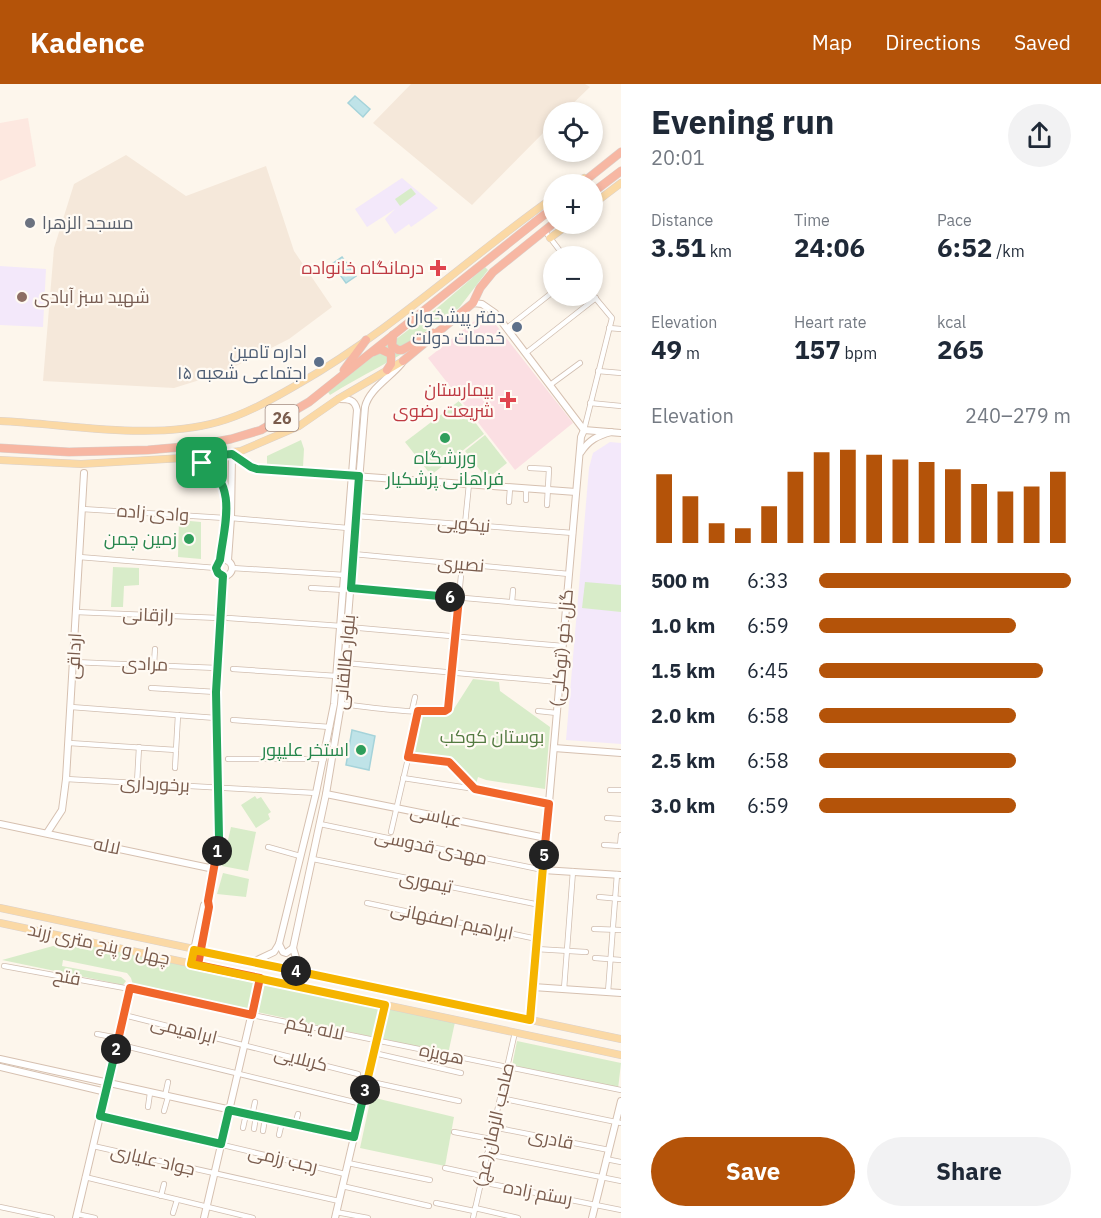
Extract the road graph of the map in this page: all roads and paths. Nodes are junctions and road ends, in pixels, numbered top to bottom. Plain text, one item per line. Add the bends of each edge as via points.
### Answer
1 (621, 152) edge
2 (621, 171) edge
3 (594, 173) edge
4 (621, 183) edge
5 (603, 185) edge
6 (603, 197) edge
7 (543, 205) edge
8 (543, 216) edge
9 (543, 231) edge
10 (547, 234) edge
11 (555, 234) edge
12 (550, 238) junction
13 (556, 246) edge
14 (543, 300) edge
15 (473, 303) junction
16 (582, 306) edge
17 (602, 306) edge
18 (507, 328) junction
19 (609, 328) junction
20 (621, 329) edge
21 (438, 331) junction
22 (393, 335) junction
23 (366, 340) junction
24 (371, 352) junction
25 (526, 353) junction
26 (403, 361) junction
27 (580, 363) dead end
28 (387, 370) junction
29 (598, 371) junction
30 (621, 373) edge
31 (334, 382) junction
32 (550, 385) junction
33 (338, 399) junction
34 (590, 403) junction
35 (621, 406) edge
36 (0, 421) edge
37 (584, 430) junction
38 (611, 432) junction
39 (621, 433) edge
40 (0, 448) edge
41 (232, 454) junction
42 (579, 456) junction
43 (183, 458) junction
44 (0, 460) edge
45 (530, 468) dead end
46 (84, 473) dead end
47 (356, 476) junction
48 (469, 484) junction
49 (510, 488) junction
50 (526, 489) junction
51 (547, 490) junction
52 (576, 492) junction
53 (526, 500) dead end
54 (509, 502) dead end
55 (547, 505) dead end
56 (82, 509) junction
57 (357, 516) junction
58 (228, 518) junction
59 (465, 524) junction
60 (348, 528) junction
61 (573, 533) junction
62 (354, 554) junction
63 (80, 557) junction
64 (224, 560) junction
65 (462, 564) junction
66 (216, 568) junction
67 (232, 568) junction
68 (569, 574) junction
69 (345, 575) junction
70 (223, 576) junction
71 (311, 588) dead end
72 (348, 589) junction
73 (513, 590) dead end
74 (459, 598) junction
75 (512, 602) junction
76 (566, 607) junction
77 (76, 612) junction
78 (219, 618) junction
79 (228, 618) dead end
80 (344, 626) junction
81 (456, 637) junction
82 (563, 645) junction
83 (155, 649) dead end
84 (73, 662) junction
85 (345, 663) junction
86 (154, 664) junction
87 (217, 668) junction
88 (233, 669) dead end
89 (453, 672) junction
90 (337, 676) junction
91 (559, 682) junction
92 (151, 688) dead end
93 (216, 692) junction
94 (415, 697) dead end
95 (338, 704) junction
96 (71, 707) junction
97 (415, 711) junction
98 (538, 711) dead end
99 (557, 713) junction
100 (178, 715) junction
101 (216, 718) junction
102 (233, 720) dead end
103 (330, 727) junction
104 (69, 743) junction
105 (139, 747) junction
106 (554, 748) junction
107 (176, 750) junction
108 (621, 753) edge
109 (408, 757) junction
110 (228, 759) dead end
111 (324, 759) junction
112 (175, 768) dead end
113 (403, 778) junction
114 (66, 779) junction
115 (137, 783) junction
116 (218, 788) junction
117 (475, 789) junction
118 (610, 790) dead end
119 (621, 790) edge
120 (316, 793) junction
121 (326, 794) junction
122 (549, 804) junction
123 (397, 808) junction
124 (607, 819) dead end
125 (621, 819) edge
126 (0, 824) edge
127 (320, 824) junction
128 (392, 832) dead end
129 (47, 833) junction
130 (621, 835) edge
131 (546, 838) junction
132 (604, 845) dead end
133 (620, 846) edge
134 (268, 847) dead end
135 (300, 856) junction
136 (313, 859) junction
137 (214, 868) junction
138 (543, 870) junction
139 (573, 871) junction
140 (619, 874) edge
141 (599, 897) dead end
142 (618, 899) edge
143 (367, 903) dead end
144 (540, 905) junction
145 (0, 908) edge
146 (0, 923) edge
147 (594, 929) dead end
148 (613, 930) junction
149 (621, 930) edge
150 (537, 939) junction
151 (156, 942) junction
152 (279, 944) junction
153 (293, 948) junction
154 (536, 949) junction
155 (198, 950) junction
156 (567, 951) junction
157 (586, 952) dead end
158 (150, 955) junction
159 (595, 958) dead end
160 (610, 960) junction
161 (621, 960) edge
162 (254, 962) junction
163 (195, 964) junction
164 (4, 966) dead end
165 (303, 973) junction
166 (260, 978) junction
167 (533, 987) junction
168 (130, 988) junction
169 (564, 989) junction
170 (608, 992) junction
171 (621, 993) edge
172 (385, 1005) junction
173 (124, 1015) junction
174 (252, 1015) junction
175 (530, 1020) junction
176 (515, 1032) junction
177 (97, 1034) dead end
178 (621, 1039) edge
179 (118, 1041) junction
180 (377, 1041) junction
181 (244, 1045) junction
182 (374, 1053) junction
183 (621, 1055) edge
184 (0, 1059) edge
185 (507, 1067) junction
186 (0, 1068) edge
187 (461, 1073) dead end
188 (237, 1074) junction
189 (358, 1074) dead end
190 (367, 1081) junction
191 (168, 1082) dead end
192 (108, 1083) junction
193 (621, 1090) edge
194 (106, 1092) junction
195 (150, 1093) junction
196 (166, 1096) junction
197 (500, 1098) junction
198 (459, 1101) dead end
199 (621, 1101) edge
200 (255, 1102) dead end
201 (362, 1104) junction
202 (148, 1107) dead end
203 (229, 1110) junction
204 (164, 1111) dead end
205 (298, 1114) dead end
206 (252, 1115) junction
207 (100, 1116) junction
208 (265, 1118) junction
209 (282, 1122) junction
210 (618, 1122) edge
211 (295, 1125) junction
212 (493, 1127) junction
213 (243, 1128) dead end
214 (254, 1129) dead end
215 (263, 1131) dead end
216 (454, 1132) dead end
217 (279, 1135) dead end
218 (354, 1137) junction
219 (491, 1139) junction
220 (221, 1144) junction
221 (93, 1146) junction
222 (609, 1150) junction
223 (487, 1154) junction
224 (606, 1159) junction
225 (621, 1162) edge
226 (348, 1163) junction
227 (445, 1168) dead end
228 (214, 1174) junction
229 (345, 1174) junction
230 (85, 1177) junction
231 (602, 1177) junction
232 (482, 1179) junction
233 (430, 1180) dead end
234 (621, 1181) edge
235 (164, 1184) dead end
236 (342, 1186) junction
237 (161, 1196) junction
238 (177, 1200) junction
239 (339, 1201) junction
240 (436, 1203) dead end
241 (595, 1205) junction
242 (429, 1206) dead end
243 (0, 1207) edge
244 (207, 1207) junction
245 (474, 1210) junction
246 (621, 1210) edge
247 (173, 1213) dead end
248 (335, 1215) edge
249 (76, 1216) edge
250 (52, 1218) edge
251 (95, 1218) edge
252 (204, 1218) edge
253 (254, 1218) edge
254 (368, 1218) edge
255 (472, 1218) edge
256 (518, 1218) edge
257 (592, 1218) edge

1 - 3 highway
2 - 5 highway
4 - 6 main road
7 - 23 main road
8 - 22 highway, 26
9 - 15 highway via 493,272
10 - 12 street
11 - 12 main road
12 - 13 street
14 - 18 street
15 - 18 street via 488,306
15 - 21 highway
16 - 25 street
17 - 19 street via 612,318
18 - 25 street
19 - 20 street
19 - 29 street
21 - 22 highway via 402,350 392,346
21 - 26 highway
22 - 24 highway, 26
23 - 31 highway
23 - 36 main road via 336,363 275,398 217,422 154,430
24 - 28 highway via 380,349 391,354 392,364
24 - 31 highway, 26
25 - 32 street
26 - 28 main road
26 - 47 street, بلوار طالقانی via 368,398
27 - 32 street
28 - 33 main road
29 - 30 street
29 - 34 street
31 - 40 highway, 26 via 261,430 231,439 148,450 69,452
32 - 37 street
33 - 41 main road via 299,426
33 - 47 street, بلوار طالقانی via 351,400 357,408
34 - 35 street
34 - 37 street
37 - 38 street
37 - 42 street, گزل خو (توکلی)
38 - 39 street
38 - 42 street via 591,440
41 - 43 main road
41 - 47 street via 257,469
41 - 58 street
42 - 52 street, گزل خو (توکلی)
43 - 44 main road via 67,464
43 - 58 street via 202,463 217,475 226,491
45 - 51 street via 549,469
46 - 56 street, ارداقی
47 - 48 street
47 - 57 street, بلوار طالقانی
47 - 60 street, بلوار طالقانی
48 - 49 street
48 - 59 street
49 - 50 street
49 - 54 street
50 - 51 street
50 - 53 street
51 - 52 street
51 - 55 street
52 - 61 street, گزل خو (توکلی)
56 - 58 street, وادی زاده
56 - 63 street, ارداقی
57 - 59 street, نیکویی
57 - 62 street, بلوار طالقانی
58 - 60 street, وادی زاده
58 - 64 street
59 - 61 street, نیکویی
60 - 69 street, بلوار طالقانی
61 - 68 street, گزل خو (توکلی)
62 - 65 street, نصیری
62 - 72 street, بلوار طالقانی
63 - 66 street
63 - 77 street, ارداقی
64 - 66 street
64 - 67 street
65 - 68 street, نصیری
65 - 74 street
66 - 70 street
67 - 69 street
67 - 70 street
68 - 76 street, گزل خو (توکلی)
69 - 72 street, بلوار طالقانی
70 - 78 street
71 - 72 street
72 - 74 street
72 - 80 street, بلوار طالقانی
73 - 75 street
74 - 75 street
74 - 81 street
75 - 76 street
76 - 82 street, گزل خو (توکلی)
77 - 78 street, رازقانی
77 - 84 street, ارداقی
78 - 87 street
79 - 80 street
80 - 81 street
80 - 85 street, بلوار طالقانی
80 - 90 street, بلوار طالقانی
81 - 82 street
81 - 89 street
82 - 91 street, گزل خو (توکلی)
83 - 86 street
84 - 86 street, مرادی
84 - 96 street, ارداقی
85 - 89 street
85 - 95 street, بلوار طالقانی
86 - 87 street, مرادی
87 - 93 street
88 - 90 street
89 - 91 street
89 - 97 street via 449,707 445,711
90 - 95 street, بلوار طالقانی
91 - 99 street, گزل خو (توکلی)
92 - 93 street
93 - 101 street
94 - 97 street
95 - 97 street
95 - 103 street, بلوار طالقانی
95 - 121 street, بلوار طالقانی
96 - 100 street
96 - 104 street, ارداقی
97 - 109 street
98 - 99 street
99 - 106 street, گزل خو (توکلی)
100 - 101 street
100 - 107 street
101 - 116 street
102 - 103 street
103 - 111 street, بلوار طالقانی
104 - 105 street
104 - 114 street, ارداقی
105 - 107 street
105 - 115 street
106 - 108 street
106 - 122 street, گزل خو (توکلی)
107 - 112 street
109 - 113 street
109 - 117 street via 449,762
110 - 111 street
111 - 120 street, بلوار طالقانی
113 - 117 street
113 - 123 street
114 - 115 street, برخورداری
114 - 129 street, ارداقی via 62,810
115 - 116 street, برخورداری
116 - 120 street, برخورداری
116 - 137 street via 219,837
117 - 122 street
118 - 119 street
120 - 135 street, بلوار طالقانی
121 - 123 street, عباسی
121 - 127 street, بلوار طالقانی
122 - 131 street, گزل خو (توکلی)
123 - 128 street
123 - 131 street, عباسی
124 - 125 street
126 - 129 street, لاله
127 - 136 street, بلوار طالقانی
127 - 138 street, مهدی قدوسی
129 - 137 street, لاله
130 - 133 street
131 - 138 street, گزل خو (توکلی)
132 - 133 street
134 - 135 street
135 - 152 street, بلوار طالقانی
136 - 144 street, تیموری
136 - 153 street, بلوار طالقانی
137 - 155 street
138 - 139 street
138 - 144 street, گزل خو (توکلی)
139 - 140 street
139 - 156 street
140 - 142 street
141 - 142 street
142 - 148 street
143 - 150 street, ابراهیم اصفهانی
144 - 150 street, گزل خو (توکلی)
145 - 151 main road, چهل و پنج متری زرند
146 - 158 main road, چهل و پنج متری زرند
147 - 148 street
148 - 149 street
148 - 160 street
150 - 154 street, گزل خو (توکلی)
151 - 155 main road, چهل و پنج متری زرند
151 - 158 main road via 166,952
152 - 153 street via 286,953
152 - 162 street via 274,952
153 - 165 street
154 - 156 street
154 - 167 street, گزل خو (توکلی)
155 - 162 main road, چهل و پنج متری زرند
155 - 163 main road
156 - 157 street
156 - 169 street
158 - 163 main road, چهل و پنج متری زرند
159 - 160 street
160 - 161 street
160 - 170 street
162 - 165 main road, چهل و پنج متری زرند
163 - 166 main road, چهل و پنج متری زرند
164 - 168 street, فتح
165 - 175 main road, چهل و پنج متری زرند
166 - 172 main road, چهل و پنج متری زرند
166 - 174 street
167 - 169 street
167 - 175 street, گزل خو (توکلی)
168 - 173 street
168 - 174 street, فتح
169 - 170 street
170 - 171 street
172 - 176 main road, چهل و پنج متری زرند
172 - 180 street
173 - 179 street
173 - 181 street, ابراهیمی
174 - 180 street, لاله یکم
174 - 181 street
175 - 178 main road, چهل و پنج متری زرند
176 - 183 main road, چهل و پنج متری زرند
176 - 185 street, صاحب الزمان(عج)
177 - 179 street
179 - 188 street
179 - 192 street
180 - 182 street
180 - 185 street, هویزه
181 - 188 street
181 - 189 street, کربلایی
182 - 187 street
182 - 190 street
184 - 192 street
185 - 193 street, هویزه
185 - 197 street, صاحب الزمان(عج)
186 - 194 street
188 - 201 street
188 - 203 street
190 - 198 street
190 - 201 street
191 - 196 street
192 - 194 street
192 - 195 street
194 - 207 street
195 - 196 street
195 - 202 street
196 - 203 street
196 - 204 street
197 - 210 street
197 - 212 street, صاحب الزمان(عج)
199 - 210 street
200 - 206 street
201 - 218 street
203 - 206 street
203 - 220 street
205 - 211 street
206 - 208 street
206 - 213 street
206 - 214 street
207 - 220 street, رجب رزمی
207 - 221 street
208 - 209 street
208 - 215 street
209 - 211 street
209 - 217 street
210 - 222 street
211 - 218 street
212 - 219 street, صاحب الزمان(عج)
212 - 222 street, قادری
216 - 219 street
218 - 226 street
219 - 223 street, صاحب الزمان(عج)
220 - 228 street
220 - 229 street, رجب رزمی
221 - 228 street, جواد علیاری
221 - 230 street
222 - 224 street
223 - 231 street
223 - 232 street, صاحب الزمان(عج)
224 - 225 street
224 - 231 street
226 - 229 street
226 - 233 street
227 - 232 street, رستم زاده
228 - 239 street, جواد علیاری
228 - 244 street
229 - 236 street
230 - 237 street
230 - 249 street
231 - 234 street
231 - 241 street
232 - 241 street, رستم زاده
232 - 245 street, صاحب الزمان(عج)
235 - 237 street
236 - 239 street
236 - 242 street
237 - 238 street
238 - 244 street
238 - 247 street
239 - 248 street
240 - 245 street
241 - 246 street, رستم زاده
241 - 257 street
243 - 250 street
244 - 252 street
244 - 253 street
245 - 255 street, صاحب الزمان(عج)
245 - 256 street
248 - 254 street
249 - 251 street

